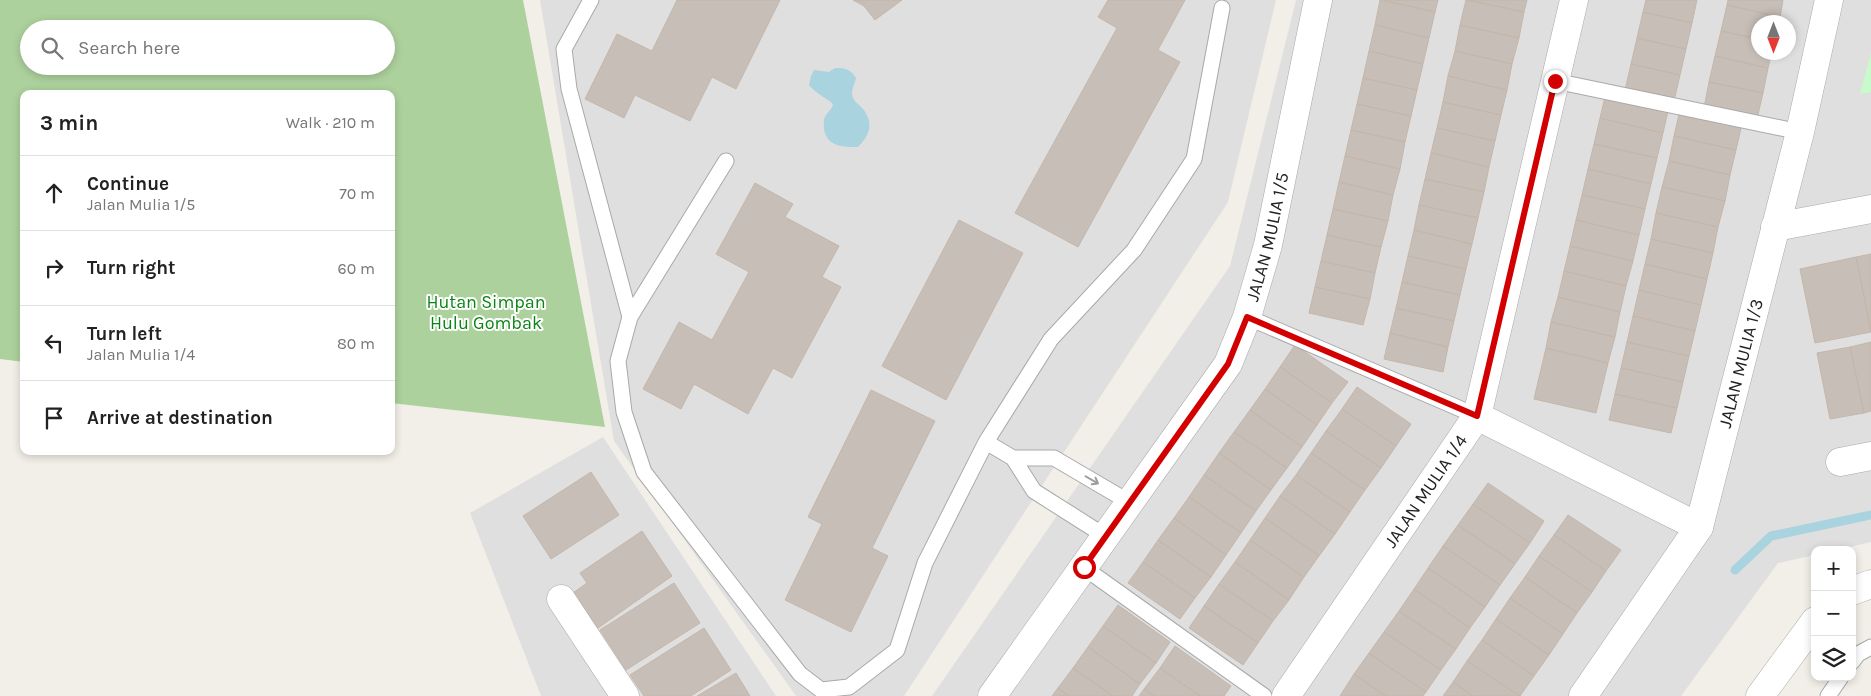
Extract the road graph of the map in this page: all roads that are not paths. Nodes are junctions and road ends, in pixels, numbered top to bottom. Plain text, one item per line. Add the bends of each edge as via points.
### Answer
1 (1318, 0) edge
2 (1574, 0) edge
3 (1829, 0) edge
4 (589, 1) edge
5 (1222, 8) dead end
6 (1555, 81) junction
7 (1800, 132) junction
8 (726, 161) dead end
9 (1871, 209) edge
10 (1775, 227) junction
11 (630, 317) junction
12 (1247, 317) junction
13 (1477, 416) junction
14 (986, 442) junction
15 (1871, 456) edge
16 (1013, 458) junction
17 (1840, 462) dead end
18 (1130, 502) junction
19 (1699, 527) junction
20 (1105, 536) junction
21 (1084, 567) junction
22 (1871, 584) edge
23 (1856, 590) edge
24 (561, 599) dead end
25 (1811, 626) edge
26 (1871, 647) edge
27 (1856, 657) edge
28 (1838, 681) edge
29 (625, 696) edge
30 (992, 696) edge
31 (1264, 696) edge
32 (1286, 696) edge
33 (1583, 696) edge
34 (1760, 696) edge
35 (1828, 696) edge

1 - 12 street, JALAN MULIA 1/5 via 1268,245
2 - 6 street, JALAN MULIA 1/4
3 - 7 street, JALAN MULIA 1/3
4 - 11 lane via 564,49 565,57 570,89
5 - 14 lane via 1194,159 1134,250 1051,338
6 - 7 lane
6 - 13 street, JALAN MULIA 1/4
7 - 10 street, JALAN MULIA 1/3
8 - 11 lane
9 - 10 street
10 - 19 street, JALAN MULIA 1/3
11 - 14 lane via 618,361 624,412 644,472 800,674 820,690 849,688 897,650 925,563
12 - 13 lane
12 - 18 street, JALAN MULIA 1/5 via 1228,364
13 - 19 street
13 - 32 street, JALAN MULIA 1/4
14 - 16 lane
15 - 17 street
16 -> 18 lane via 1054,458
16 - 20 lane via 1034,491
18 - 20 street, JALAN MULIA 1/5
19 - 33 street, JALAN MULIA 1/3
20 - 21 street, JALAN MULIA 1/5
21 - 30 street, JALAN MULIA 1/5
21 - 31 lane
22 - 23 street
24 - 29 street
25 - 34 street
26 - 27 lane
28 - 35 lane

